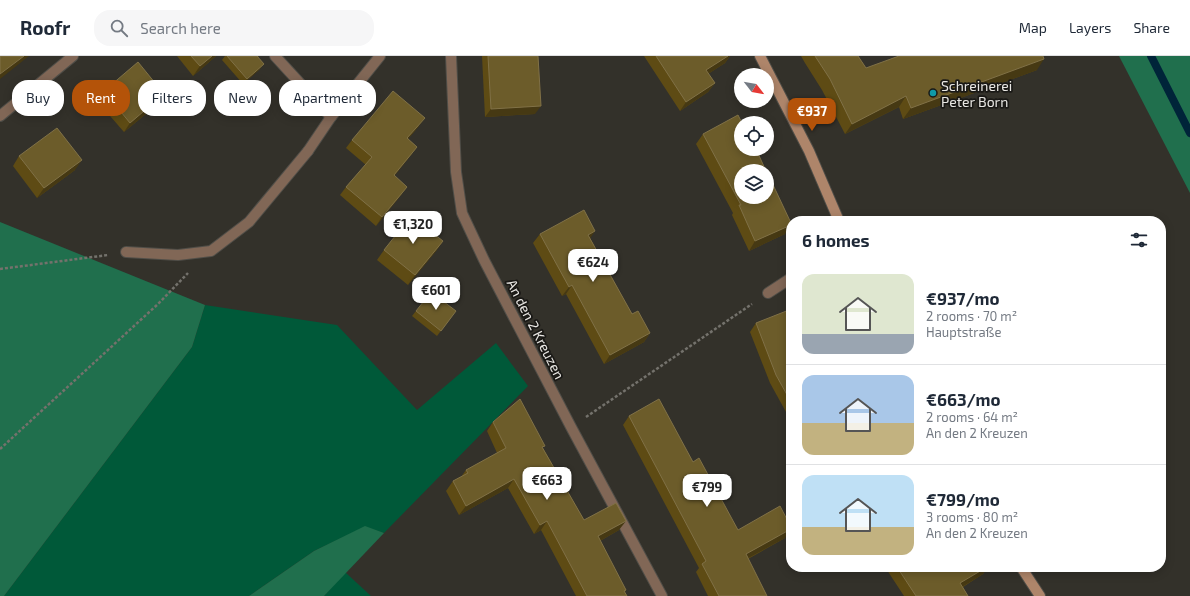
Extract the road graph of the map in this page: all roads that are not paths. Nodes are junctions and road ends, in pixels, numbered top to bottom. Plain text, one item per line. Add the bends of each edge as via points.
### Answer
1 (73, 56) edge
2 (275, 56) edge
3 (380, 56) edge
4 (451, 56) edge
5 (760, 56) edge
6 (0, 116) edge
7 (331, 117) junction
8 (837, 216) edge
9 (126, 252) road end
10 (786, 281) edge
11 (768, 292) road end
12 (1024, 572) edge
13 (662, 596) edge
14 (1040, 596) edge

1 - 6 street
2 - 7 street
3 - 7 street
4 - 13 street, An den 2 Kreuzen via 456,172 462,213 571,427
5 - 8 main road via 809,151
7 - 9 street via 308,151 249,222 211,250 178,255
10 - 11 street
12 - 14 main road

